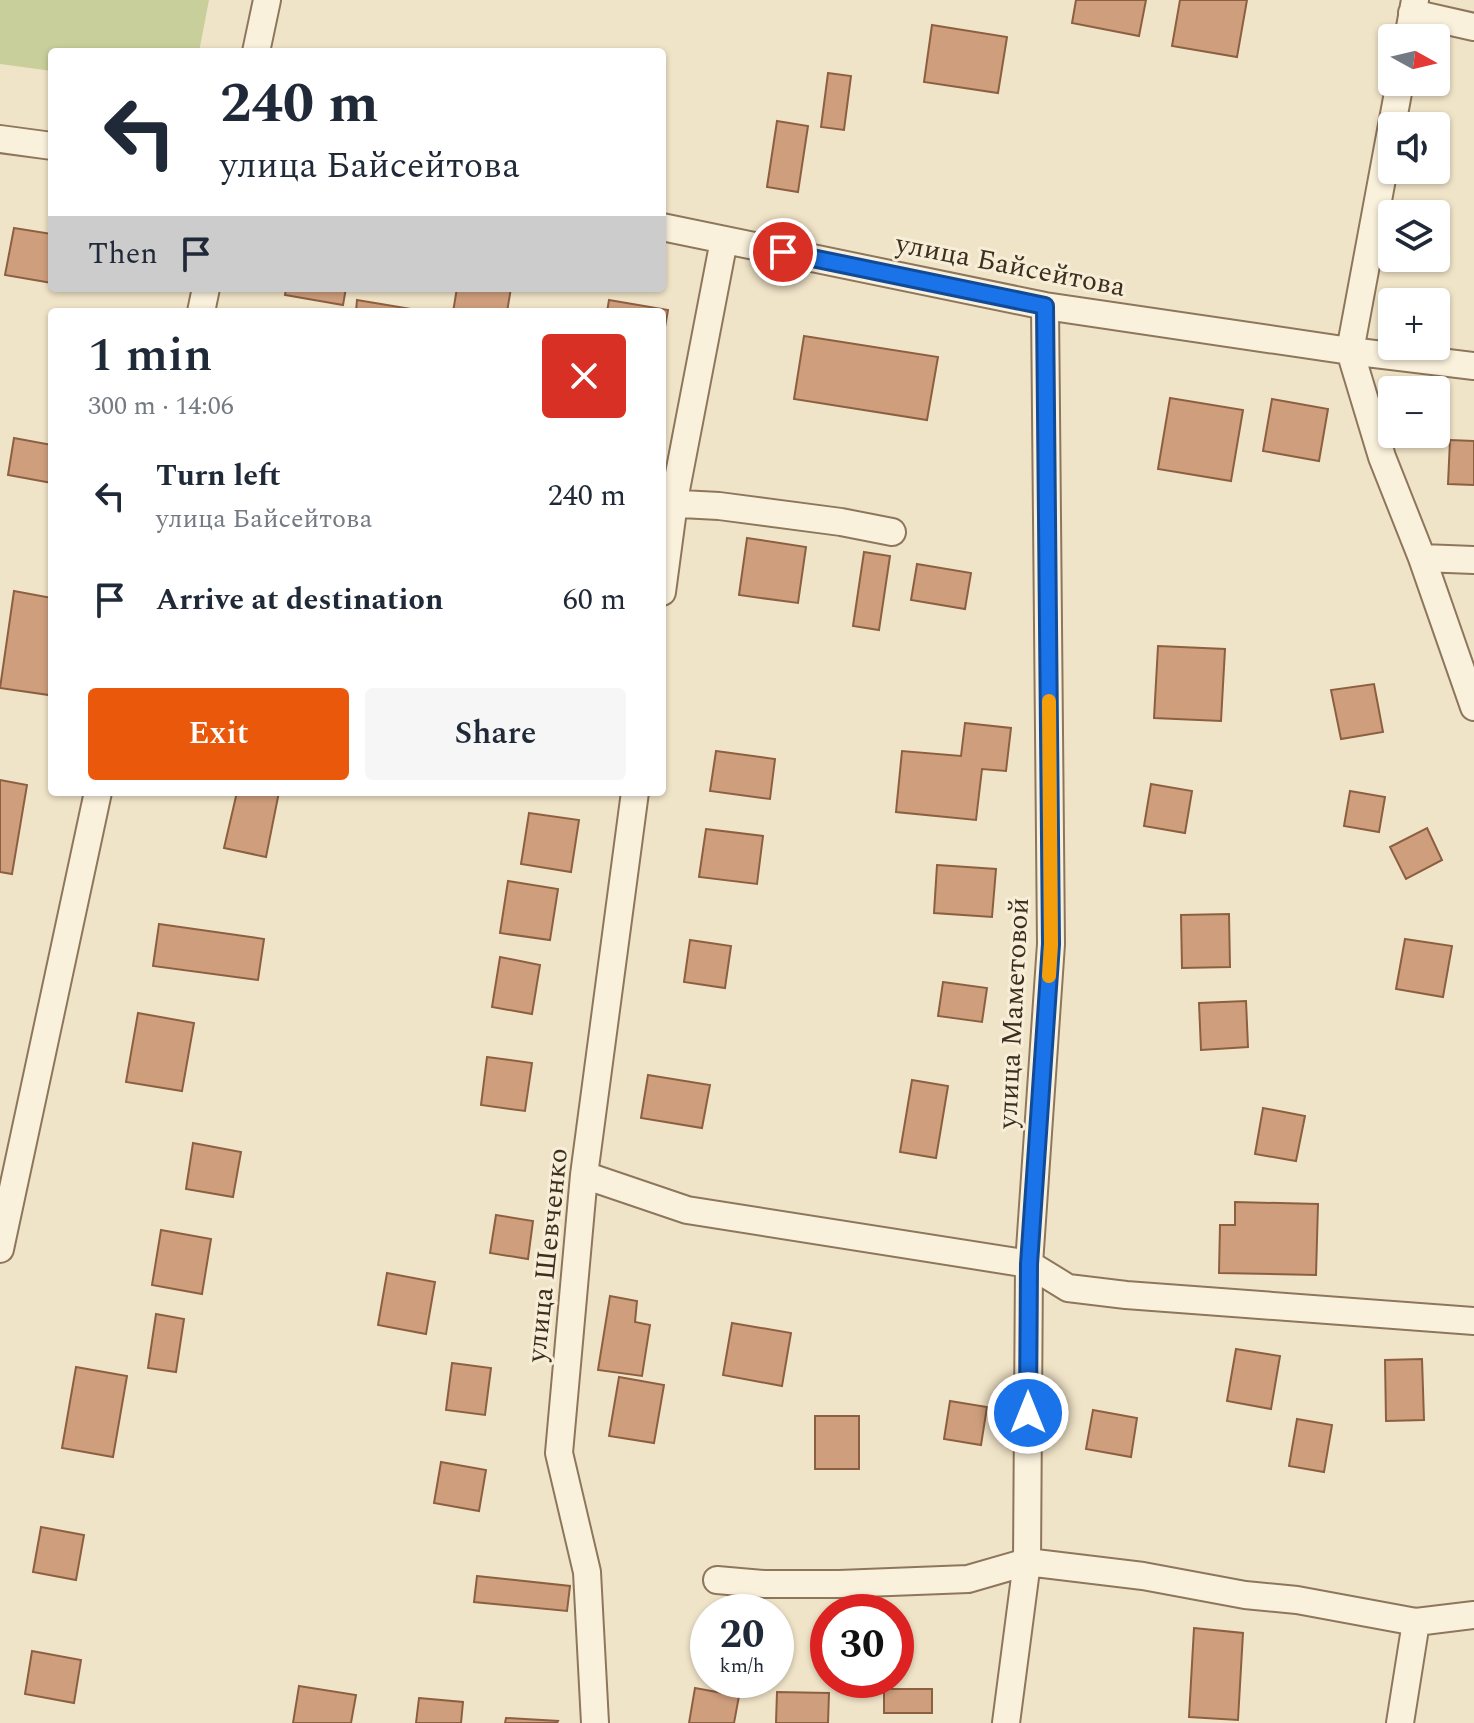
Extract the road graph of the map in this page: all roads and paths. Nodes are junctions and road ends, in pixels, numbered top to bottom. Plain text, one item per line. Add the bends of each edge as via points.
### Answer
1 (267, 0) edge
2 (1412, 17) edge
3 (1474, 27) edge
4 (257, 48) edge
5 (1397, 96) edge
6 (0, 139) edge
7 (48, 145) edge
8 (666, 228) edge
9 (724, 240) junction
10 (1045, 306) junction
11 (1350, 351) junction
12 (1474, 366) edge
13 (668, 504) edge
14 (892, 532) dead end
15 (666, 533) edge
16 (1422, 558) junction
17 (1474, 560) edge
18 (1474, 707) edge
19 (97, 796) edge
20 (634, 796) edge
21 (584, 1175) junction
22 (0, 1249) edge
23 (1029, 1264) junction
24 (1474, 1321) edge
25 (1027, 1562) junction
26 (717, 1580) dead end
27 (1474, 1615) edge
28 (1416, 1622) junction
29 (595, 1723) edge
30 (1006, 1723) edge
31 (1400, 1723) edge

1 - 4 street
2 - 3 street
5 - 11 street
6 - 7 street
8 - 9 street, улица Байсейтова
9 - 10 street, улица Байсейтова
9 - 13 street
10 - 11 street, улица Байсейтова
10 - 23 street, улица Маметовой via 1051,944
11 - 12 street, улица Байсейтова
11 - 16 street via 1382,457
13 - 14 street via 719,506
13 - 15 street
16 - 17 street
16 - 18 street
19 - 22 street
20 - 21 street, улица Шевченко
21 - 23 street via 687,1210
21 - 29 street, улица Шевченко via 559,1453 587,1572
23 - 24 street via 1068,1288
23 - 25 street, улица Маметовой
25 - 26 street via 968,1579 839,1584
25 - 28 street
25 - 30 street, улица Маметовой
27 - 28 street
28 - 31 street

